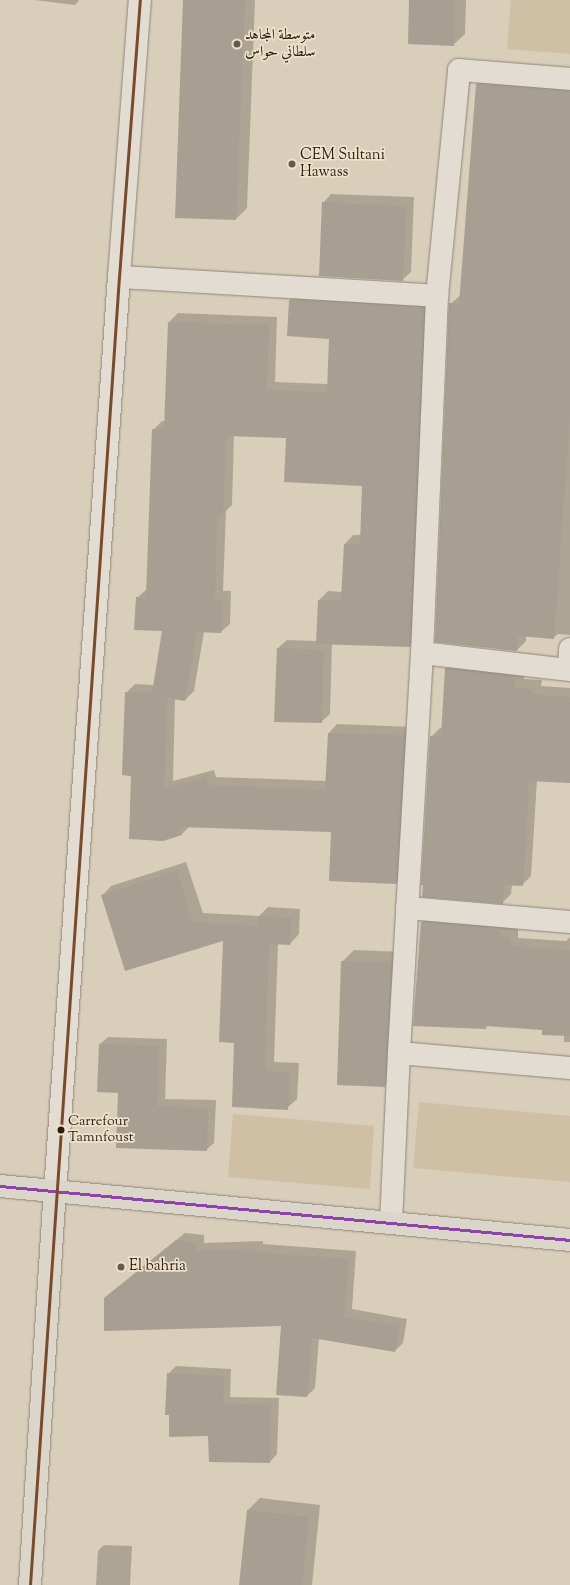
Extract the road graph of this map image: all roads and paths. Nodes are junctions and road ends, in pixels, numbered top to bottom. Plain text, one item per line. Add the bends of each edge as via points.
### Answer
1 (140, 0) edge
2 (570, 79) edge
3 (119, 277) junction
4 (437, 296) junction
5 (422, 653) junction
6 (570, 663) edge
7 (406, 908) junction
8 (570, 922) edge
9 (398, 1053) junction
10 (570, 1068) edge
11 (0, 1186) edge
12 (55, 1192) junction
13 (391, 1223) junction
14 (570, 1240) edge
15 (30, 1585) edge

1 - 3 street
2 - 4 street via 459,70
3 - 4 street
3 - 12 street
4 - 5 street
5 - 6 street
5 - 7 street
7 - 8 street
7 - 9 street
9 - 10 street
9 - 13 street
11 - 12 main road
12 - 13 main road
12 - 15 main road
13 - 14 main road

